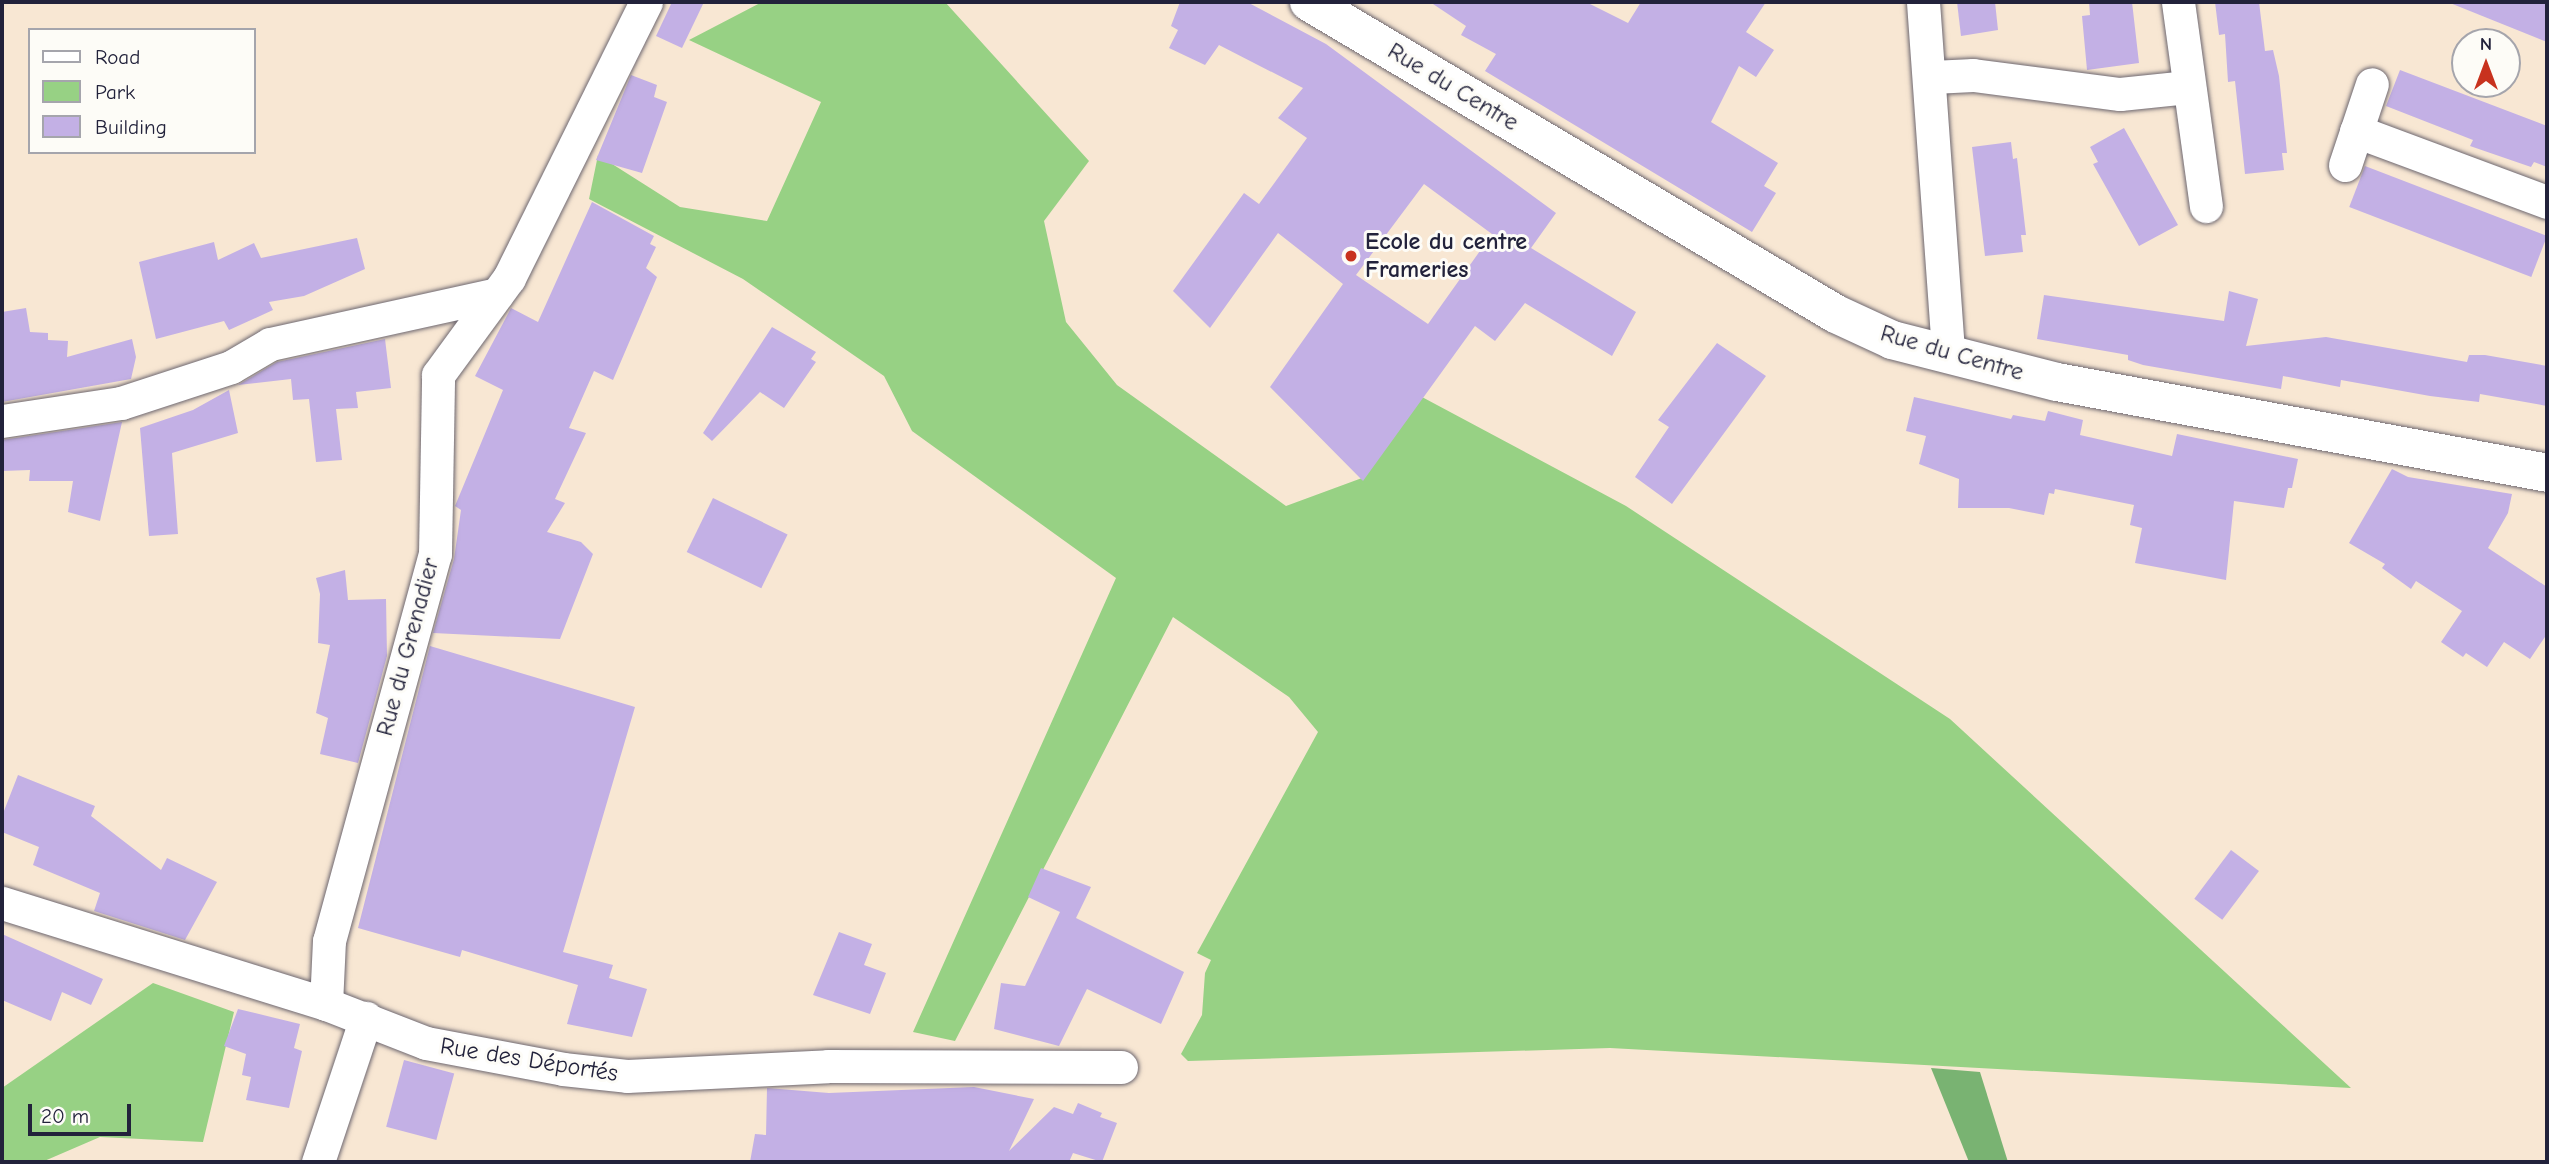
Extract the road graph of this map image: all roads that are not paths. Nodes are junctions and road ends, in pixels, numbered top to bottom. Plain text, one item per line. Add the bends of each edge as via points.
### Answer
1 (646, 2) edge
2 (1309, 2) edge
3 (1923, 2) edge
4 (2178, 2) edge
5 (1932, 77) junction
6 (2372, 84) dead end
7 (2188, 87) junction
8 (2356, 131) junction
9 (2345, 165) dead end
10 (2547, 202) edge
11 (2206, 206) dead end
12 (498, 294) junction
13 (1948, 355) junction
14 (2, 421) edge
15 (2547, 473) edge
16 (2, 903) edge
17 (326, 1004) junction
18 (366, 1018) junction
19 (1121, 1067) dead end
20 (318, 1162) edge

1 - 12 street, Rue du Grenadier
2 - 13 street, Rue du Centre via 1836,314 1892,340
3 - 5 street
4 - 7 street
5 - 7 street via 1973,75 2120,94
5 - 13 street
6 - 8 street
7 - 11 street
8 - 9 street
8 - 10 street
12 - 14 street via 270,344 231,367 121,402
12 - 17 street, Rue du Grenadier via 438,375 435,554 329,941
13 - 15 street, Rue du Centre via 2057,382
16 - 17 street, Rue des Déportés
17 - 18 street, Rue des Déportés
18 - 19 street, Rue des Déportés via 426,1043 627,1076 828,1066
18 - 20 street

